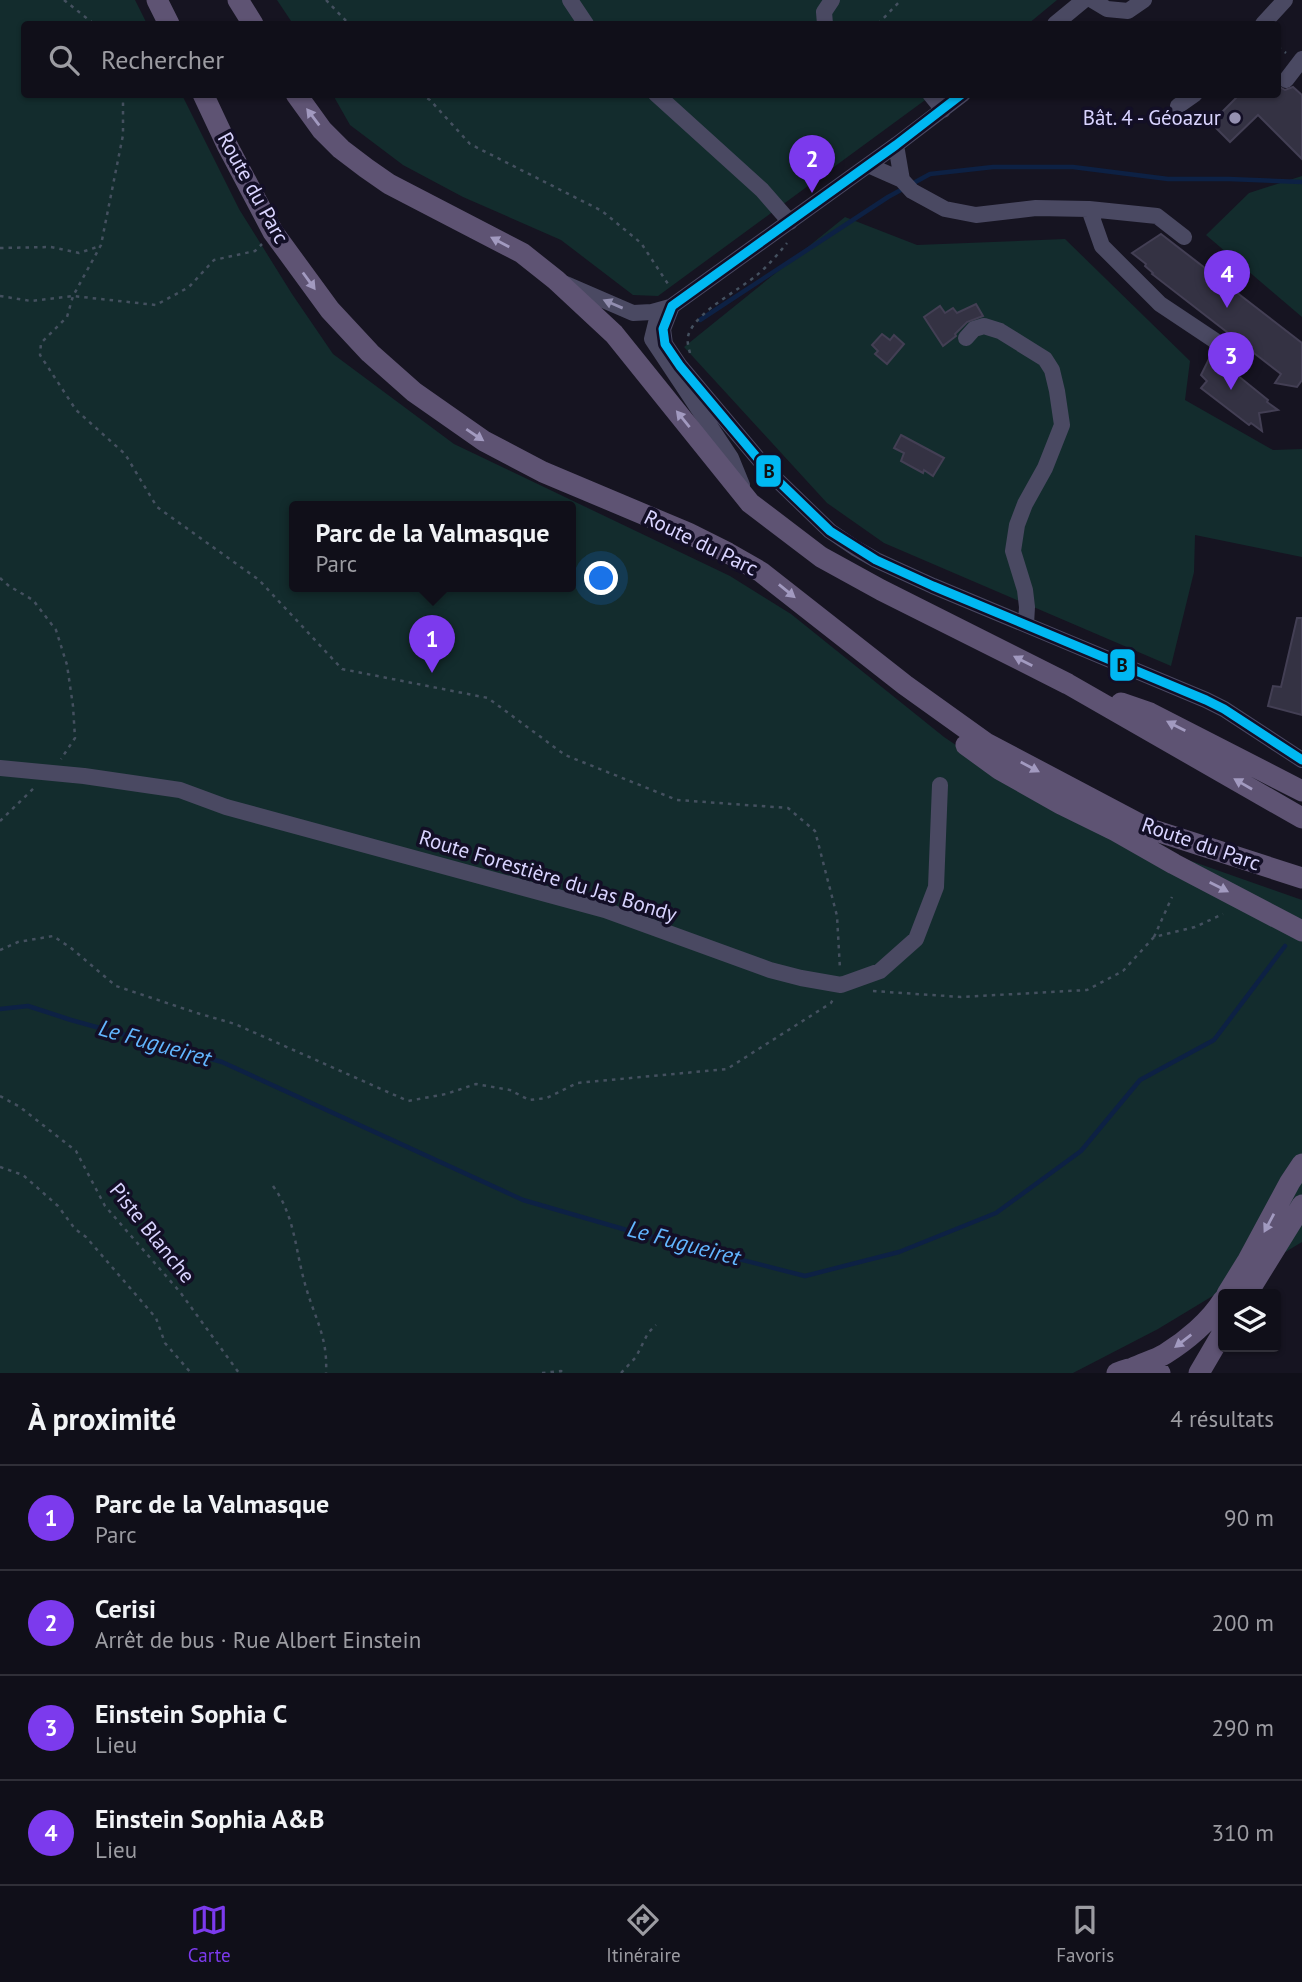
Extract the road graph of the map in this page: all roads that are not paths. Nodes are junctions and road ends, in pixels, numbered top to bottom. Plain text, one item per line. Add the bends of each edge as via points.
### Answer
1 (157, 0) edge
2 (238, 0) edge
3 (570, 0) edge
4 (832, 0) edge
5 (1084, 0) edge
6 (1093, 0) edge
7 (1144, 0) edge
8 (1285, 0) edge
9 (168, 21) edge
10 (251, 21) edge
11 (584, 21) edge
12 (825, 21) edge
13 (1059, 21) edge
14 (1266, 21) edge
15 (1302, 59) edge
16 (1286, 80) dead end
17 (204, 98) edge
18 (299, 98) edge
19 (660, 98) edge
20 (933, 98) edge
21 (958, 98) edge
22 (1189, 98) edge
23 (1178, 106) dead end
24 (943, 110) junction
25 (896, 145) junction
26 (869, 165) junction
27 (907, 185) junction
28 (1088, 209) junction
29 (790, 222) junction
30 (1184, 237) dead end
31 (556, 281) junction
32 (676, 304) junction
33 (966, 338) dead end
34 (1217, 342) dead end
35 (750, 503) junction
36 (1026, 624) junction
37 (878, 663) junction
38 (1068, 684) junction
39 (1302, 760) edge
40 (0, 768) edge
41 (940, 785) dead end
42 (1302, 790) edge
43 (1302, 818) edge
44 (1116, 831) junction
45 (1302, 878) edge
46 (1302, 892) edge
47 (1302, 931) edge
48 (1302, 1164) edge
49 (1302, 1205) edge
50 (1230, 1289) edge
51 (1250, 1289) edge
52 (1218, 1306) edge
53 (1218, 1341) edge
54 (1125, 1370) edge
55 (1160, 1373) edge
56 (1199, 1373) edge

1 - 9 main road
2 - 10 main road
3 - 11 street
4 - 12 street via 824,12
5 - 13 street
6 - 7 street via 1107,9 1128,10
8 - 14 street
15 - 16 street
17 -> 37 main road, Route du Parc via 274,232 330,310 414,392 484,441 543,472 728,553 775,582
31 -> 18 main road via 522,253 366,168 322,130
19 - 29 street via 762,190
20 - 24 street
21 - 24 street
22 - 23 street
24 - 25 street
25 - 26 street
25 - 27 street
26 - 27 street
26 - 29 street
27 - 28 street via 945,209 976,215 1037,208
28 - 30 street via 1157,216
28 - 34 street via 1102,246 1160,304
29 - 32 street
32 -> 31 street via 634,313
35 -> 31 main road via 614,334
32 - 35 street via 656,323 652,339 731,458
32 - 36 street via 663,329 665,344 771,474 812,515 876,560
33 - 36 street via 974,328 1000,331 1045,359 1057,390 1062,425 1017,525 1013,551 1026,590
38 -> 35 main road via 821,557
36 - 39 street via 1206,700
37 - 44 main road via 897,688 999,769
37 -> 45 main road, Route du Parc via 986,743 1146,828
42 -> 38 main road via 1150,713
43 -> 38 main road
40 - 41 street, Route Forestière du Jas Bondy via 180,790 226,807 605,910 771,970 841,985 880,971 916,939 936,887
44 - 46 main road
44 -> 47 main road
48 -> 50 main road
49 - 51 main road
52 -> 54 main road via 1180,1344
53 - 56 main road
54 - 55 main road via 1149,1368

